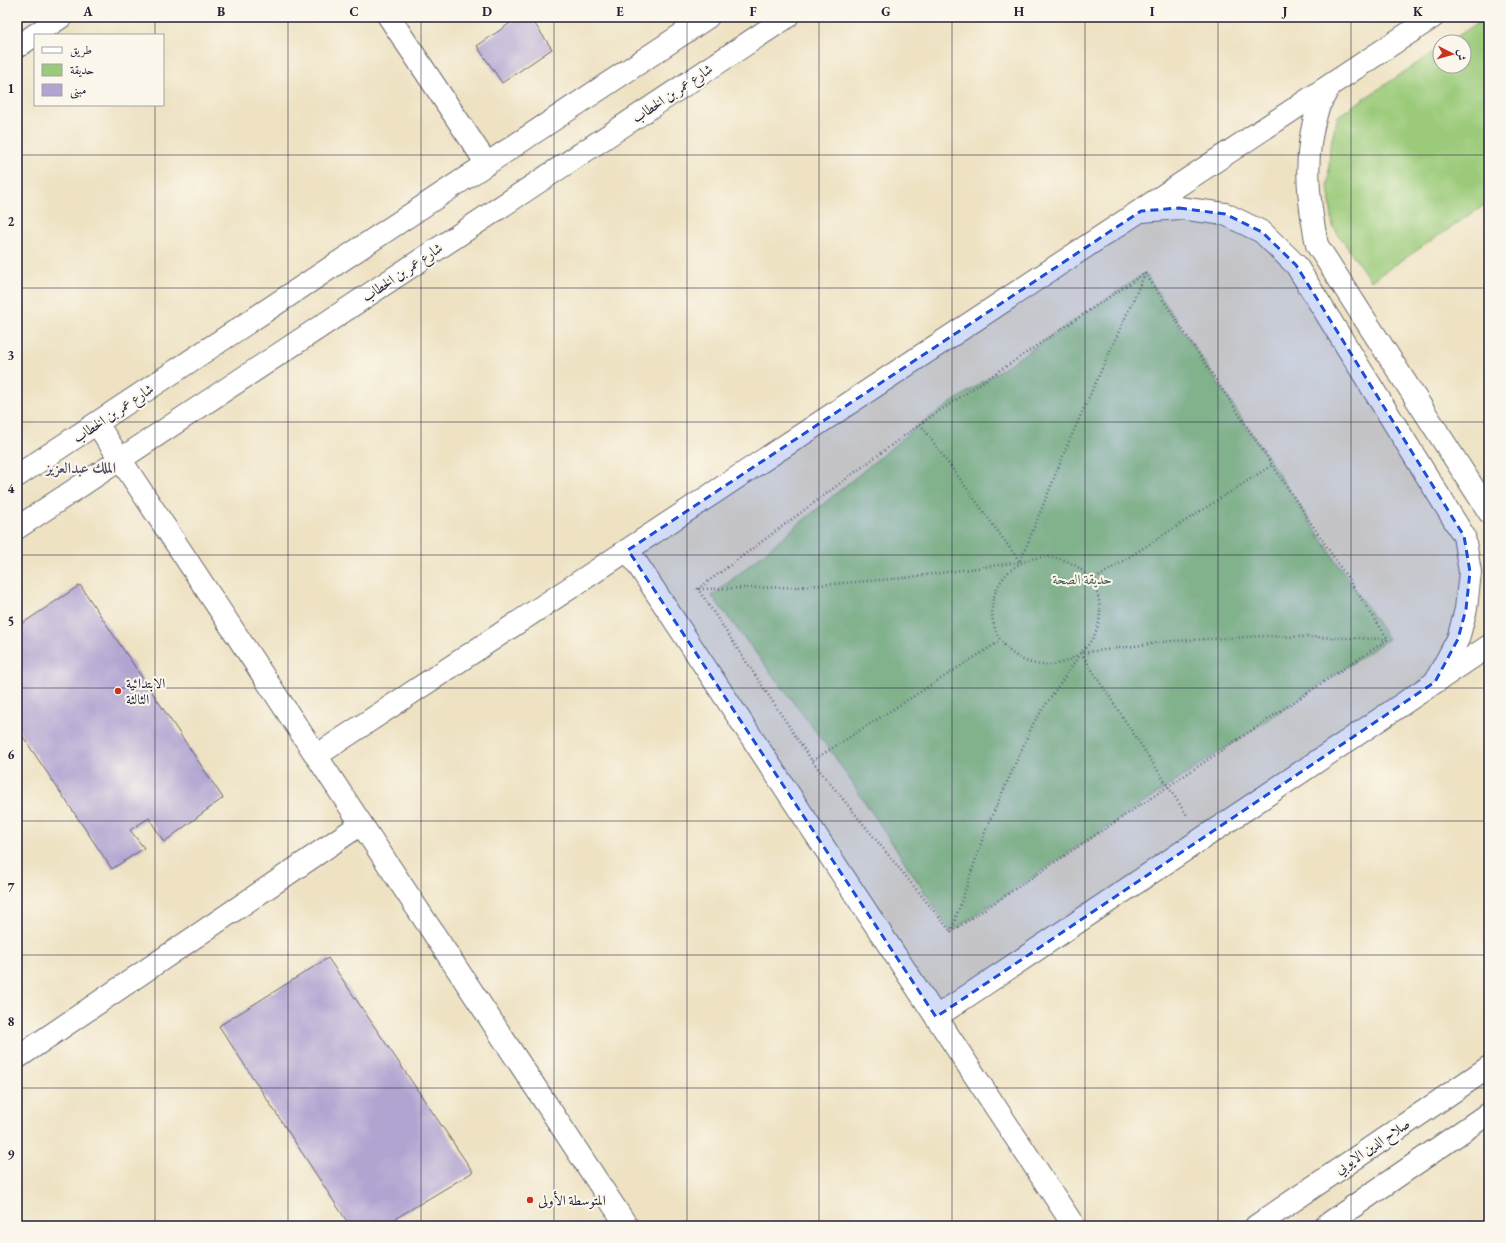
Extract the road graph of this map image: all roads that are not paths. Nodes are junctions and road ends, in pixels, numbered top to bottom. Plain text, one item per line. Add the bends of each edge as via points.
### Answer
1 (61, 17) edge
2 (389, 17) edge
3 (708, 17) edge
4 (787, 17) edge
5 (1433, 17) edge
6 (35, 34) edge
7 (34, 35) edge
8 (17, 46) edge
9 (1330, 85) junction
10 (487, 164) junction
11 (1141, 211) junction
12 (97, 424) junction
13 (120, 459) junction
14 (17, 476) edge
15 (1489, 512) edge
16 (17, 528) edge
17 (628, 550) junction
18 (1489, 646) edge
19 (1435, 682) junction
20 (316, 756) junction
21 (361, 824) junction
22 (936, 1017) junction
23 (17, 1058) edge
24 (1489, 1067) edge
25 (1489, 1113) edge
26 (627, 1226) edge
27 (1074, 1226) edge
28 (1256, 1226) edge
29 (1326, 1226) edge

1 - 6 street
2 - 10 street
3 - 10 street, شارع عمر بن الخطاب
4 - 13 street, شارع عمر بن الخطاب
5 - 9 street
7 - 8 street
9 - 11 street
9 - 15 street via 1318,110 1311,134 1308,171 1310,209 1317,245
10 - 12 street, شارع عمر بن الخطاب
11 - 17 street
11 - 19 street via 1178,208 1225,214 1262,232 1296,265 1464,536 1470,572 1466,609 1458,639
12 - 13 street
12 - 14 street, شارع عمر بن الخطاب
13 - 16 street, شارع عمر بن الخطاب
13 - 20 street
17 - 20 street
17 - 22 street
18 - 19 street
19 - 22 street
20 - 21 street
21 - 23 street
21 - 26 street
22 - 27 street
24 - 28 street, صلاح الدين الايوبي
25 - 29 street

